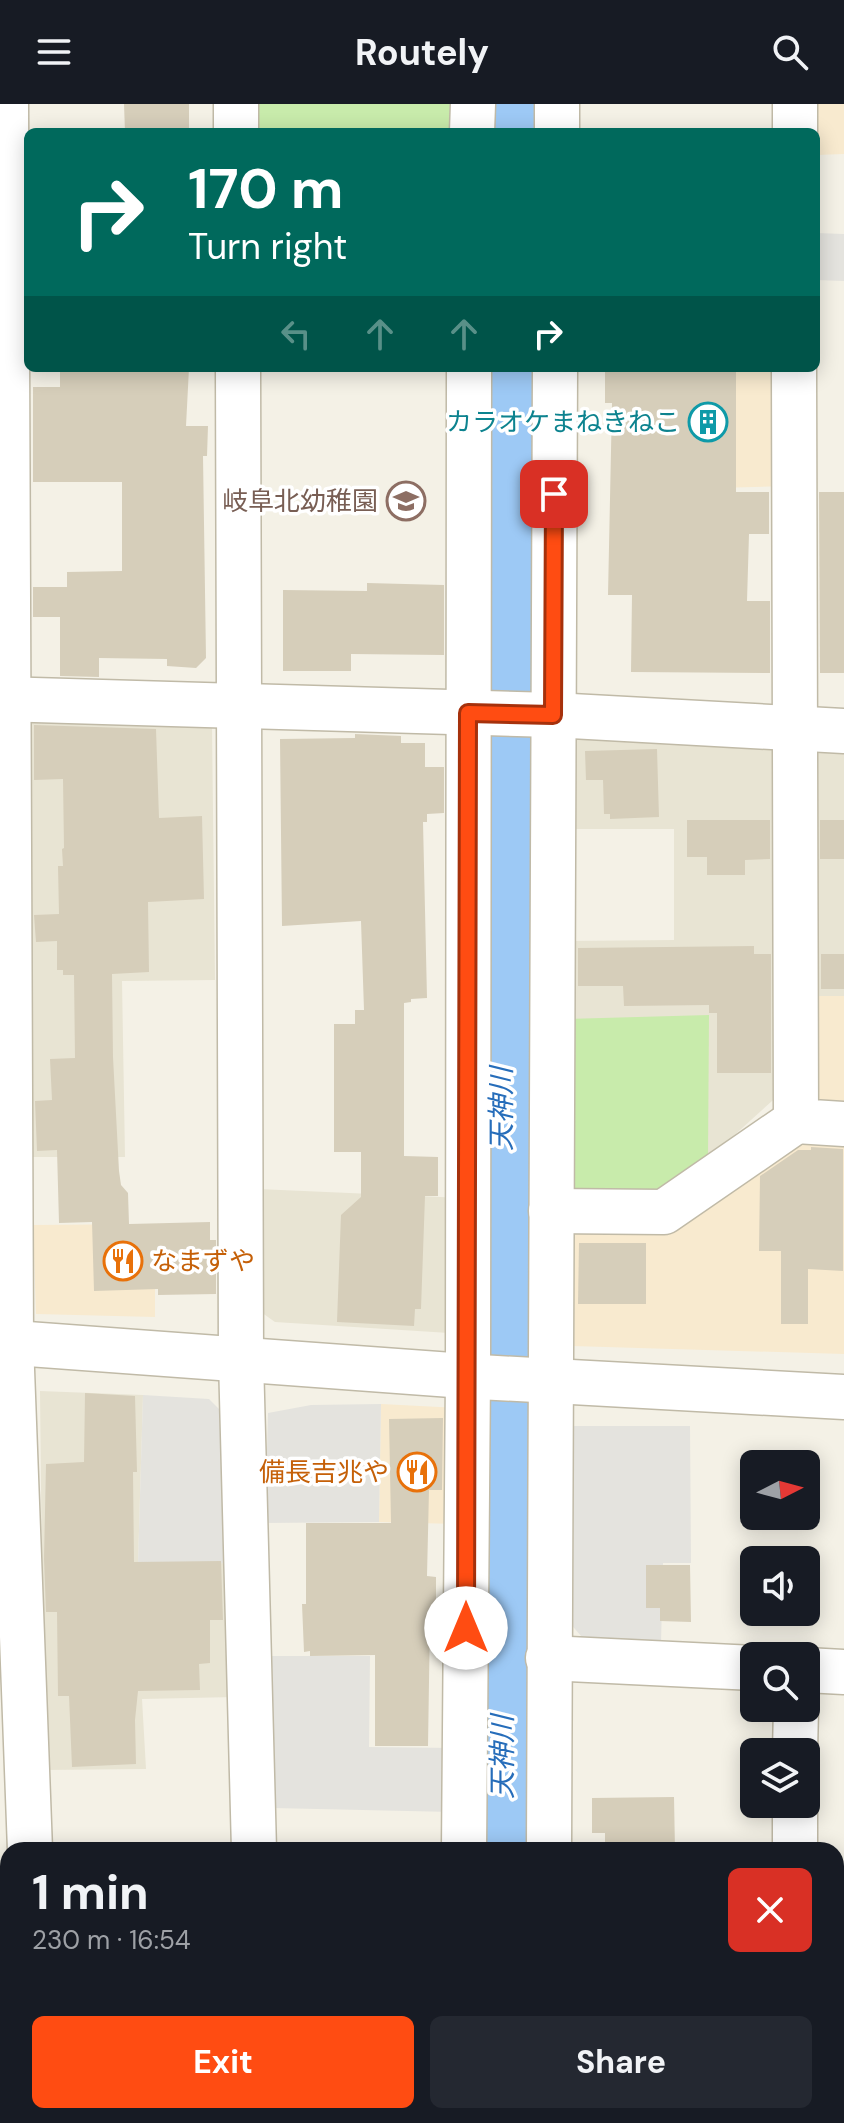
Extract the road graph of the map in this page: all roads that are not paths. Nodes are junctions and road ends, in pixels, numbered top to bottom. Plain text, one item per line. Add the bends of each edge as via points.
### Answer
1 (6, 104) edge
2 (236, 104) edge
3 (473, 104) edge
4 (557, 104) edge
5 (795, 104) edge
6 (236, 128) edge
7 (472, 128) edge
8 (557, 128) edge
9 (795, 128) edge
10 (238, 372) edge
11 (469, 372) edge
12 (555, 372) edge
13 (794, 372) edge
14 (3, 700) edge
15 (240, 708) junction
16 (475, 714) junction
17 (547, 715) junction
18 (796, 730) junction
19 (844, 731) edge
20 (796, 1121) junction
21 (844, 1124) edge
22 (551, 1211) junction
23 (6, 1342) edge
24 (241, 1359) junction
25 (474, 1376) junction
26 (547, 1380) junction
27 (844, 1397) edge
28 (548, 1658) junction
29 (740, 1667) edge
30 (820, 1671) edge
31 (844, 1672) edge
32 (795, 1818) edge
33 (30, 1842) edge
34 (254, 1842) edge
35 (464, 1842) edge
36 (549, 1842) edge
37 (795, 1842) edge

1 - 14 street
2 - 6 street
3 - 7 street
4 - 8 street
5 - 9 street
10 - 15 street
11 - 16 street
12 - 17 street
13 - 18 street
14 - 15 street
14 - 23 street
15 - 16 street
15 - 24 street
16 - 17 street
16 - 25 street
17 - 18 street
17 - 22 street
18 - 19 street
18 - 20 street
20 - 21 street
20 - 22 street via 664,1212
22 - 26 street
23 - 24 street
23 - 33 street
24 - 25 street
24 - 34 street
25 - 26 street
25 - 35 street
26 - 27 street
26 - 28 street
28 - 29 street
28 - 36 street
30 - 31 street
32 - 37 street

